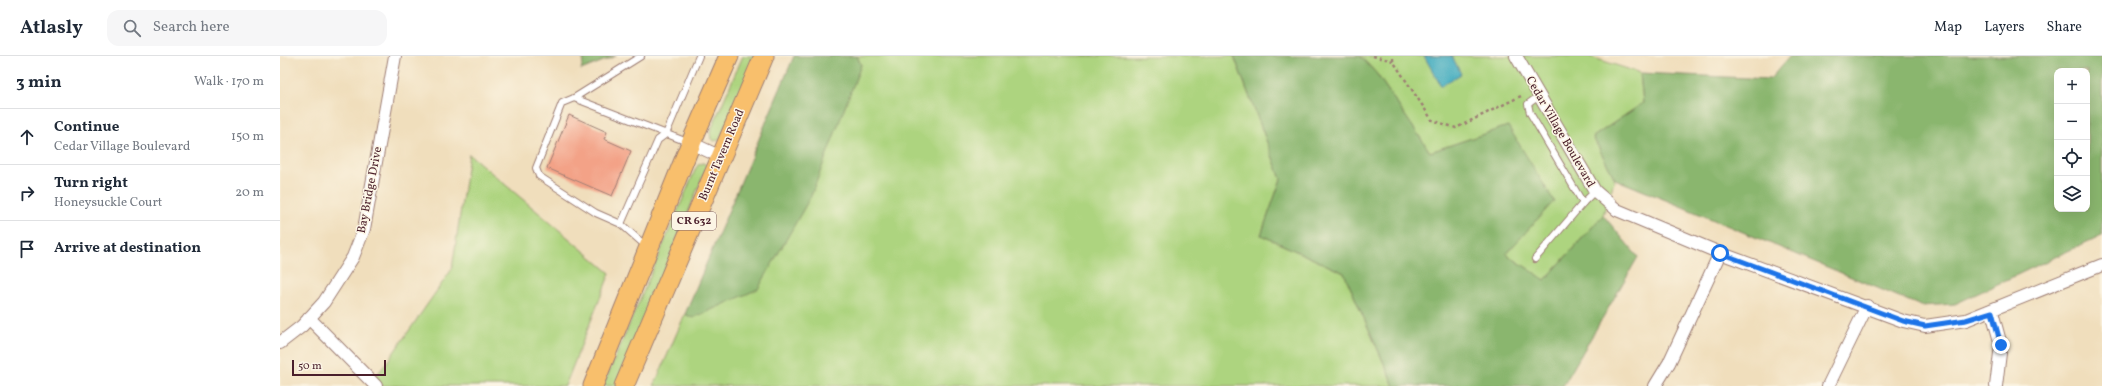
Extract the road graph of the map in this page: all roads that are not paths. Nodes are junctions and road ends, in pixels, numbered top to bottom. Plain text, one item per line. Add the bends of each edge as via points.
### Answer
1 (395, 56) edge
2 (641, 56) edge
3 (700, 56) edge
4 (729, 56) edge
5 (764, 56) edge
6 (1516, 56) edge
7 (1537, 93) junction
8 (574, 98) junction
9 (666, 134) junction
10 (691, 143) junction
11 (721, 157) junction
12 (1594, 191) junction
13 (1583, 203) junction
14 (621, 224) junction
15 (648, 249) junction
16 (1720, 253) junction
17 (1535, 258) dead end
18 (2102, 265) edge
19 (1867, 306) junction
20 (1992, 312) junction
21 (309, 318) junction
22 (280, 343) edge
23 (376, 386) edge
24 (593, 386) edge
25 (624, 386) edge
26 (1655, 386) edge
27 (1828, 386) edge
28 (1996, 386) edge

1 - 21 street, Bay Bridge Drive via 364,230 353,257 338,283
2 - 8 lane
3 - 9 lane
4 - 10 main road, CR 632
5 - 11 main road, Burnt Tavern Road / CR 632
6 - 7 street, Cedar Village Boulevard
7 - 12 street, Cedar Village Boulevard
7 - 13 lane via 1528,104 1530,113
8 - 9 lane
8 - 14 lane via 562,103 536,168 539,176 596,213
9 - 10 lane
9 - 14 lane via 658,140
10 - 11 street
10 - 15 main road, CR 632
11 - 25 main road, Burnt Tavern Road / CR 632
12 - 13 lane
12 - 16 street, Cedar Village Boulevard via 1617,210
13 - 17 lane
14 - 15 lane
15 - 24 main road, CR 632
16 - 19 street, Cedar Village Boulevard
16 - 26 street
18 - 20 street, Cedar Village Boulevard
19 - 20 street, Cedar Village Boulevard via 1903,321 1925,326 1966,320
19 - 27 street
20 - 28 street via 2001,345
21 - 22 street, Bay Bridge Drive
21 - 23 street

